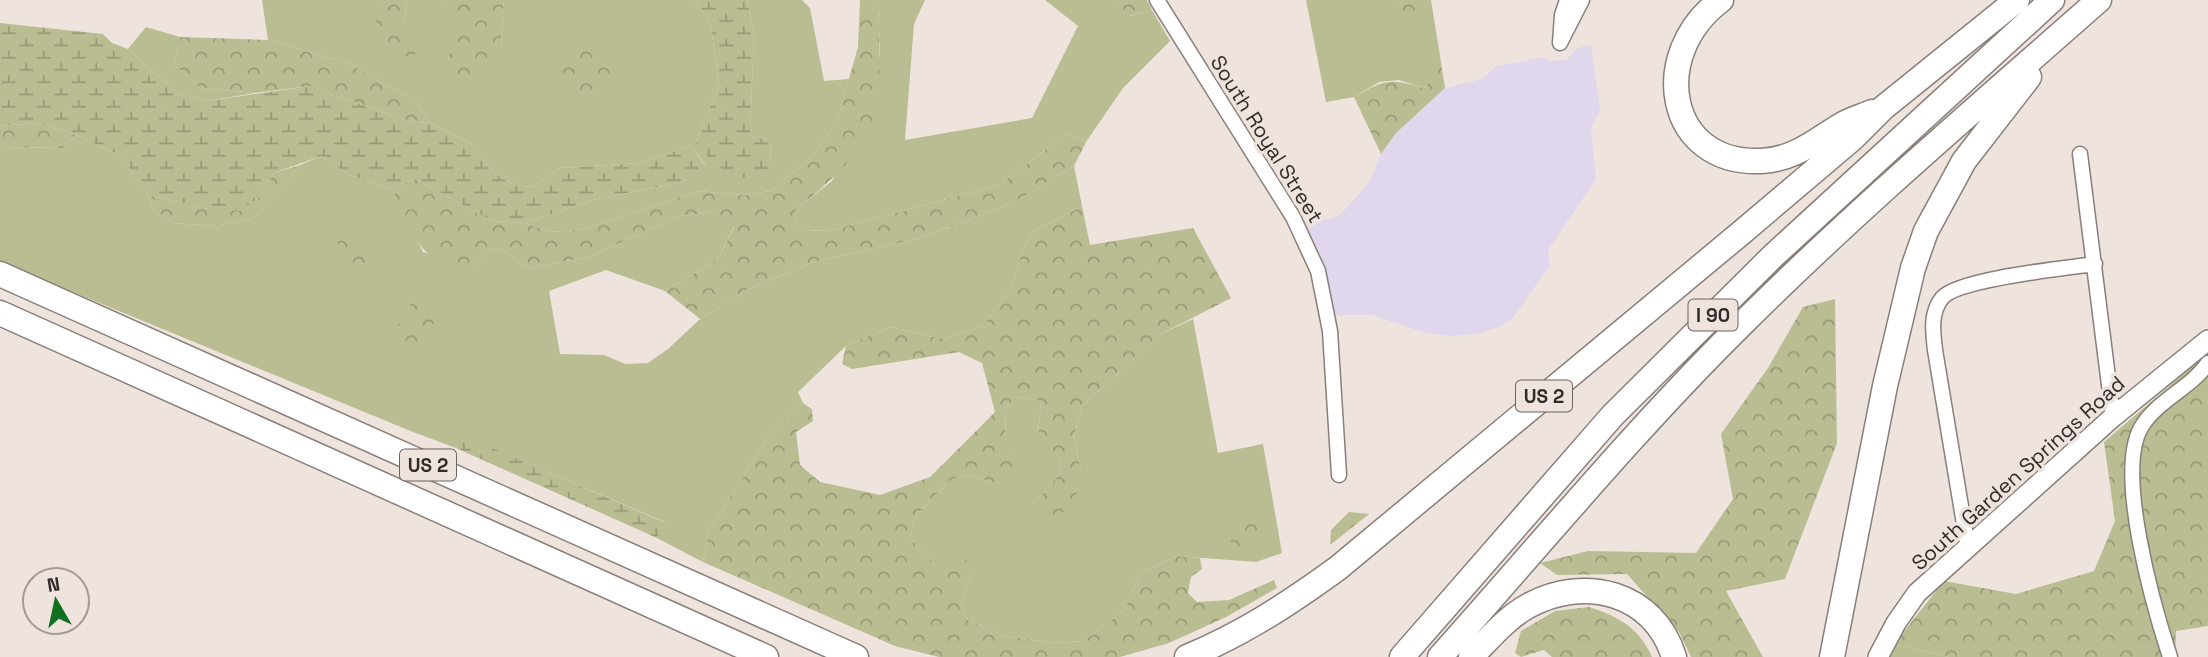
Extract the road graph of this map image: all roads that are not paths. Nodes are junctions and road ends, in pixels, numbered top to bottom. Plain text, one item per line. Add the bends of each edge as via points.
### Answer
1 (1157, 0) edge
2 (1567, 0) edge
3 (1582, 0) edge
4 (1721, 0) edge
5 (2017, 0) edge
6 (2052, 0) edge
7 (2099, 0) edge
8 (2068, 27) junction
9 (1883, 108) junction
10 (2080, 154) dead end
11 (2095, 264) junction
12 (0, 274) edge
13 (0, 313) edge
14 (2208, 340) edge
15 (2208, 363) edge
16 (2113, 417) junction
17 (1339, 475) dead end
18 (1968, 548) junction
19 (705, 629) junction
20 (741, 657) edge
21 (766, 657) edge
22 (856, 657) edge
23 (1187, 657) edge
24 (1402, 657) edge
25 (1440, 657) edge
26 (1471, 657) edge
27 (1674, 657) edge
28 (1832, 657) edge
29 (1878, 657) edge
30 (2170, 657) edge

1 - 17 street, South Royal Street via 1293,217 1318,271 1331,331
2 - 3 street via 1560,43
4 - 9 highway via 1685,40 1675,73 1675,90 1685,119 1716,151 1747,161 1778,159
5 - 9 highway, US 2
6 - 24 highway, I 90 via 1773,256 1613,415
7 - 8 highway, I 90
8 - 25 highway, I 90 via 1745,321
8 - 28 highway via 1964,161 1926,231 1896,335
9 - 23 highway, US 2 via 1741,233 1338,568 1275,613
10 - 11 street
11 - 16 street
11 - 18 street via 1972,283 1949,292 1937,306 1935,350
12 - 22 highway, US 2
13 - 19 highway, US 2
14 - 16 street, South Garden Springs Road
15 - 30 street via 2150,415 2133,451 2133,482 2148,583
16 - 18 street, South Garden Springs Road
18 - 29 street, South Garden Springs Road via 1917,593
19 - 20 highway
19 - 21 highway, US 2
26 - 27 highway via 1525,607 1557,594 1595,590 1629,603 1658,623

